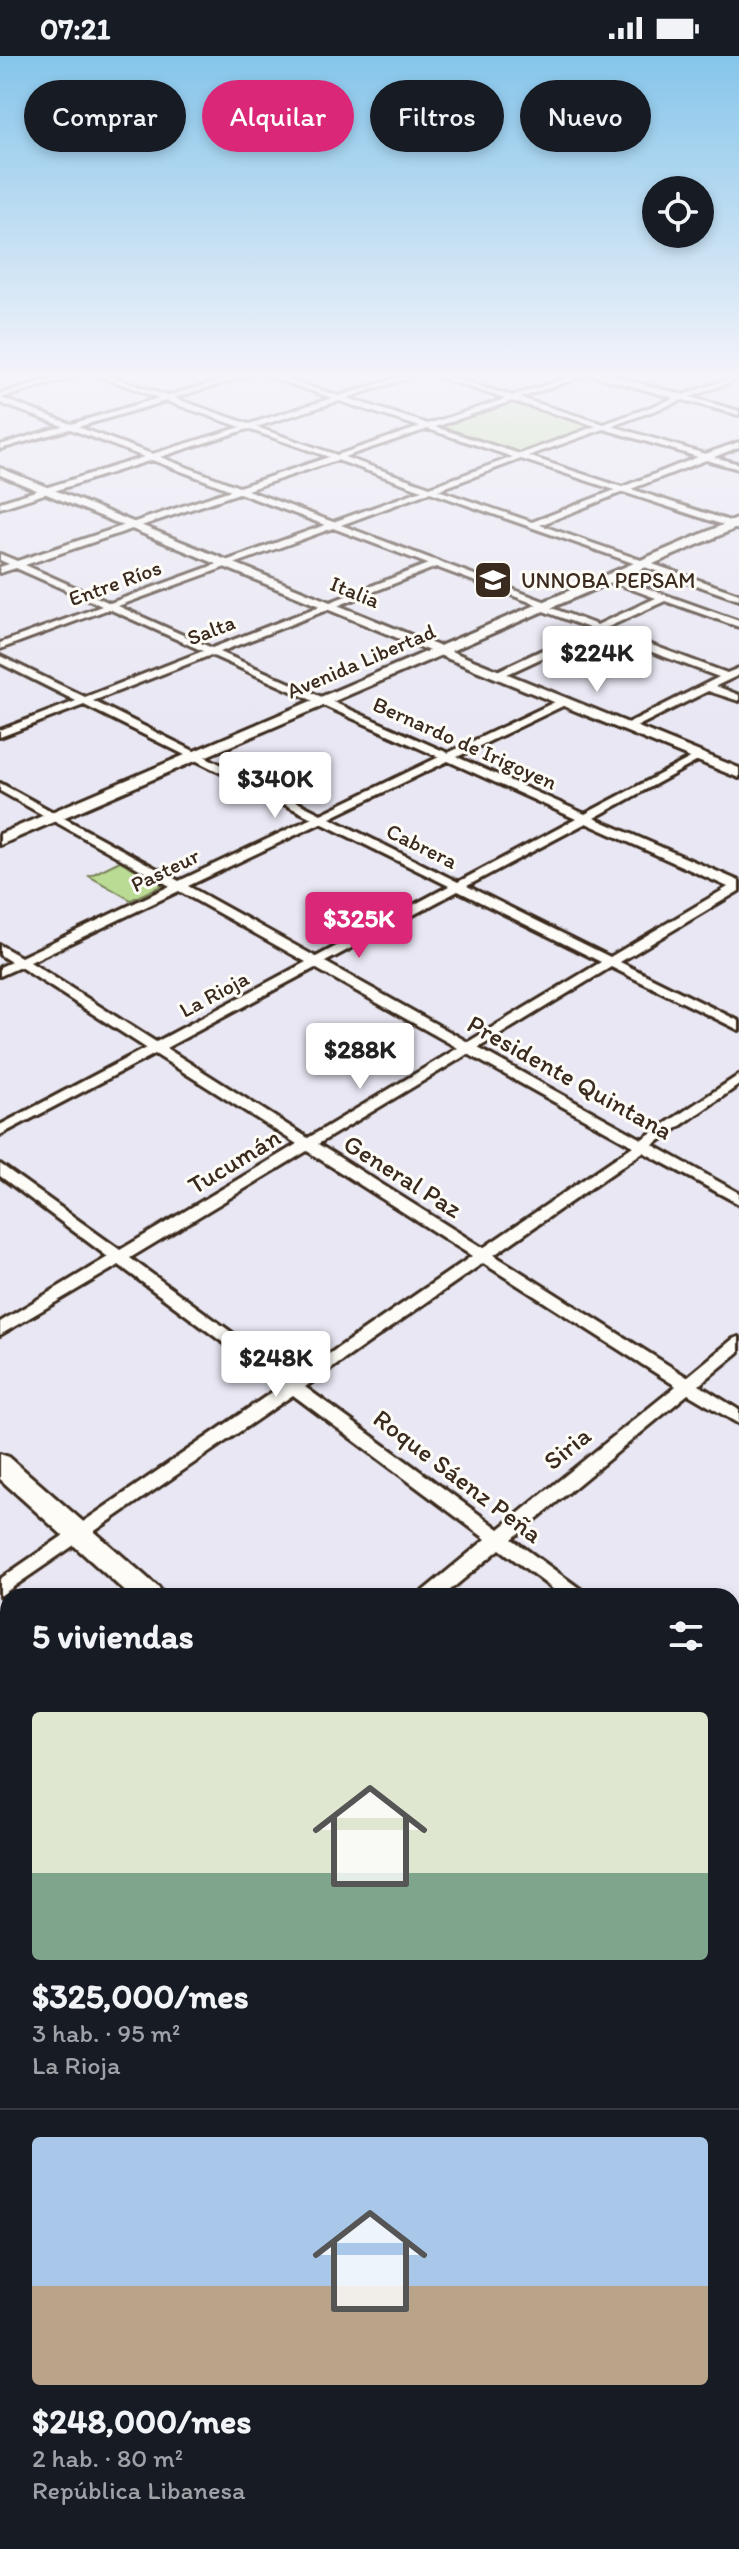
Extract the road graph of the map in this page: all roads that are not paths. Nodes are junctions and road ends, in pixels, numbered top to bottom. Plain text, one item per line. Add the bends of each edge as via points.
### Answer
1 (623, 489) edge
2 (624, 489) edge
3 (46, 490) joint
4 (239, 490) joint
5 (430, 490) joint
6 (0, 505) edge
7 (737, 524) edge
8 (333, 525) junction
9 (532, 525) junction
10 (133, 526) junction
11 (0, 557) edge
12 (18, 564) junction
13 (226, 564) junction
14 (436, 564) junction
15 (643, 564) junction
16 (0, 570) edge
17 (610, 578) junction
18 (737, 594) edge
19 (665, 597) junction
20 (721, 600) dead end
21 (710, 605) dead end
22 (111, 606) junction
23 (329, 606) junction
24 (544, 606) junction
25 (700, 610) junction
26 (739, 624) edge
27 (598, 628) junction
28 (0, 646) edge
29 (212, 651) junction
30 (441, 651) junction
31 (0, 659) edge
32 (739, 671) edge
33 (499, 674) junction
34 (728, 677) junction
35 (708, 687) junction
36 (739, 698) edge
37 (83, 701) junction
38 (324, 701) junction
39 (565, 701) junction
40 (628, 727) junction
41 (0, 734) edge
42 (196, 756) junction
43 (449, 757) junction
44 (700, 757) junction
45 (739, 773) edge
46 (0, 786) edge
47 (54, 816) junction
48 (321, 818) junction
49 (585, 818) junction
50 (0, 840) edge
51 (179, 886) junction
52 (458, 886) junction
53 (738, 886) edge
54 (0, 949) edge
55 (20, 962) junction
56 (610, 962) junction
57 (316, 963) junction
58 (0, 972) edge
59 (739, 1026) edge
60 (156, 1048) junction
61 (468, 1048) junction
62 (739, 1079) edge
63 (0, 1131) edge
64 (308, 1144) junction
65 (643, 1145) junction
66 (0, 1169) edge
67 (739, 1199) edge
68 (483, 1255) junction
69 (119, 1257) junction
70 (0, 1329) edge
71 (739, 1343) edge
72 (688, 1385) junction
73 (293, 1386) junction
74 (739, 1418) edge
75 (0, 1464) edge
76 (79, 1534) junction
77 (500, 1539) junction
78 (1, 1588) edge
79 (140, 1588) edge
80 (440, 1588) edge
81 (565, 1588) edge

1 - 9 street
2 - 7 street
3 - 6 street
3 - 10 street, Italia
4 - 8 street
4 - 10 street
5 - 8 street, Entre Ríos
5 - 9 street
7 - 15 main road, Avenida Libertad
8 - 13 street, Entre Ríos
8 - 14 street
9 - 15 street
10 - 12 street
10 - 13 street, Italia
11 - 12 street, Bernardo de Irigoyen
12 - 16 street
12 - 22 street, Bernardo de Irigoyen
13 - 22 street, Entre Ríos
13 - 23 street, Italia
14 - 23 street, Salta
14 - 24 street
15 - 17 main road, Avenida Libertad
15 - 18 street
17 - 19 street
17 - 24 main road, Avenida Libertad
18 - 20 street
19 - 25 street
19 - 27 street
21 - 25 street
22 - 28 street, Entre Ríos
22 - 29 street, Bernardo de Irigoyen
23 - 29 street, Salta
23 - 30 street, Italia
24 - 27 street
24 - 30 main road, Avenida Libertad
25 - 26 street
27 - 33 street
27 - 34 street
29 - 37 street, Salta
29 - 38 street, Bernardo de Irigoyen
30 - 33 street, Italia
30 - 38 main road, Avenida Libertad
31 - 37 street, Cabrera
32 - 34 street
33 - 39 street, Italia
34 - 35 street
35 - 36 street
35 - 40 street
37 - 41 street, Salta
37 - 42 street, Cabrera
38 - 42 main road, Avenida Libertad
38 - 43 street, Bernardo de Irigoyen
39 - 40 street, Italia
39 - 43 street, Pasteur
40 - 44 street, Italia
42 - 47 main road, Avenida Libertad
42 - 48 street, Cabrera
43 - 48 street, Pasteur
43 - 49 street, Bernardo de Irigoyen
44 - 45 street, Italia
44 - 49 street, La Rioja
46 - 47 street, Presidente Quintana
47 - 50 main road, Avenida Libertad
47 - 51 street, Presidente Quintana
48 - 51 street, Pasteur
48 - 52 street, Cabrera
49 - 52 street, La Rioja
49 - 53 street, Bernardo de Irigoyen
51 - 55 street, Pasteur
51 - 57 street, Presidente Quintana
52 - 56 street, Cabrera
52 - 57 street, La Rioja
53 - 56 street, Tucumán
54 - 55 street, General Paz
55 - 58 street, Pasteur
55 - 60 street, General Paz
56 - 59 street, Cabrera
56 - 61 street, Tucumán
57 - 60 street, La Rioja
57 - 61 street, Presidente Quintana
60 - 63 street, La Rioja
60 - 64 street, General Paz
61 - 64 street, Tucumán
61 - 65 street, Presidente Quintana
62 - 65 street
64 - 68 street, General Paz
64 - 69 street, Tucumán
65 - 67 street, Presidente Quintana
65 - 68 street
66 - 69 street, Roque Sáenz Peña
68 - 72 street, General Paz
68 - 73 street
69 - 70 street, Tucumán
69 - 73 street, Roque Sáenz Peña
71 - 72 street, Siria
72 - 74 street, General Paz
72 - 77 street, Siria
73 - 76 street
73 - 77 street, Roque Sáenz Peña
75 - 76 main road
76 - 78 street
76 - 79 main road
77 - 80 street, Siria
77 - 81 street, Roque Sáenz Peña

